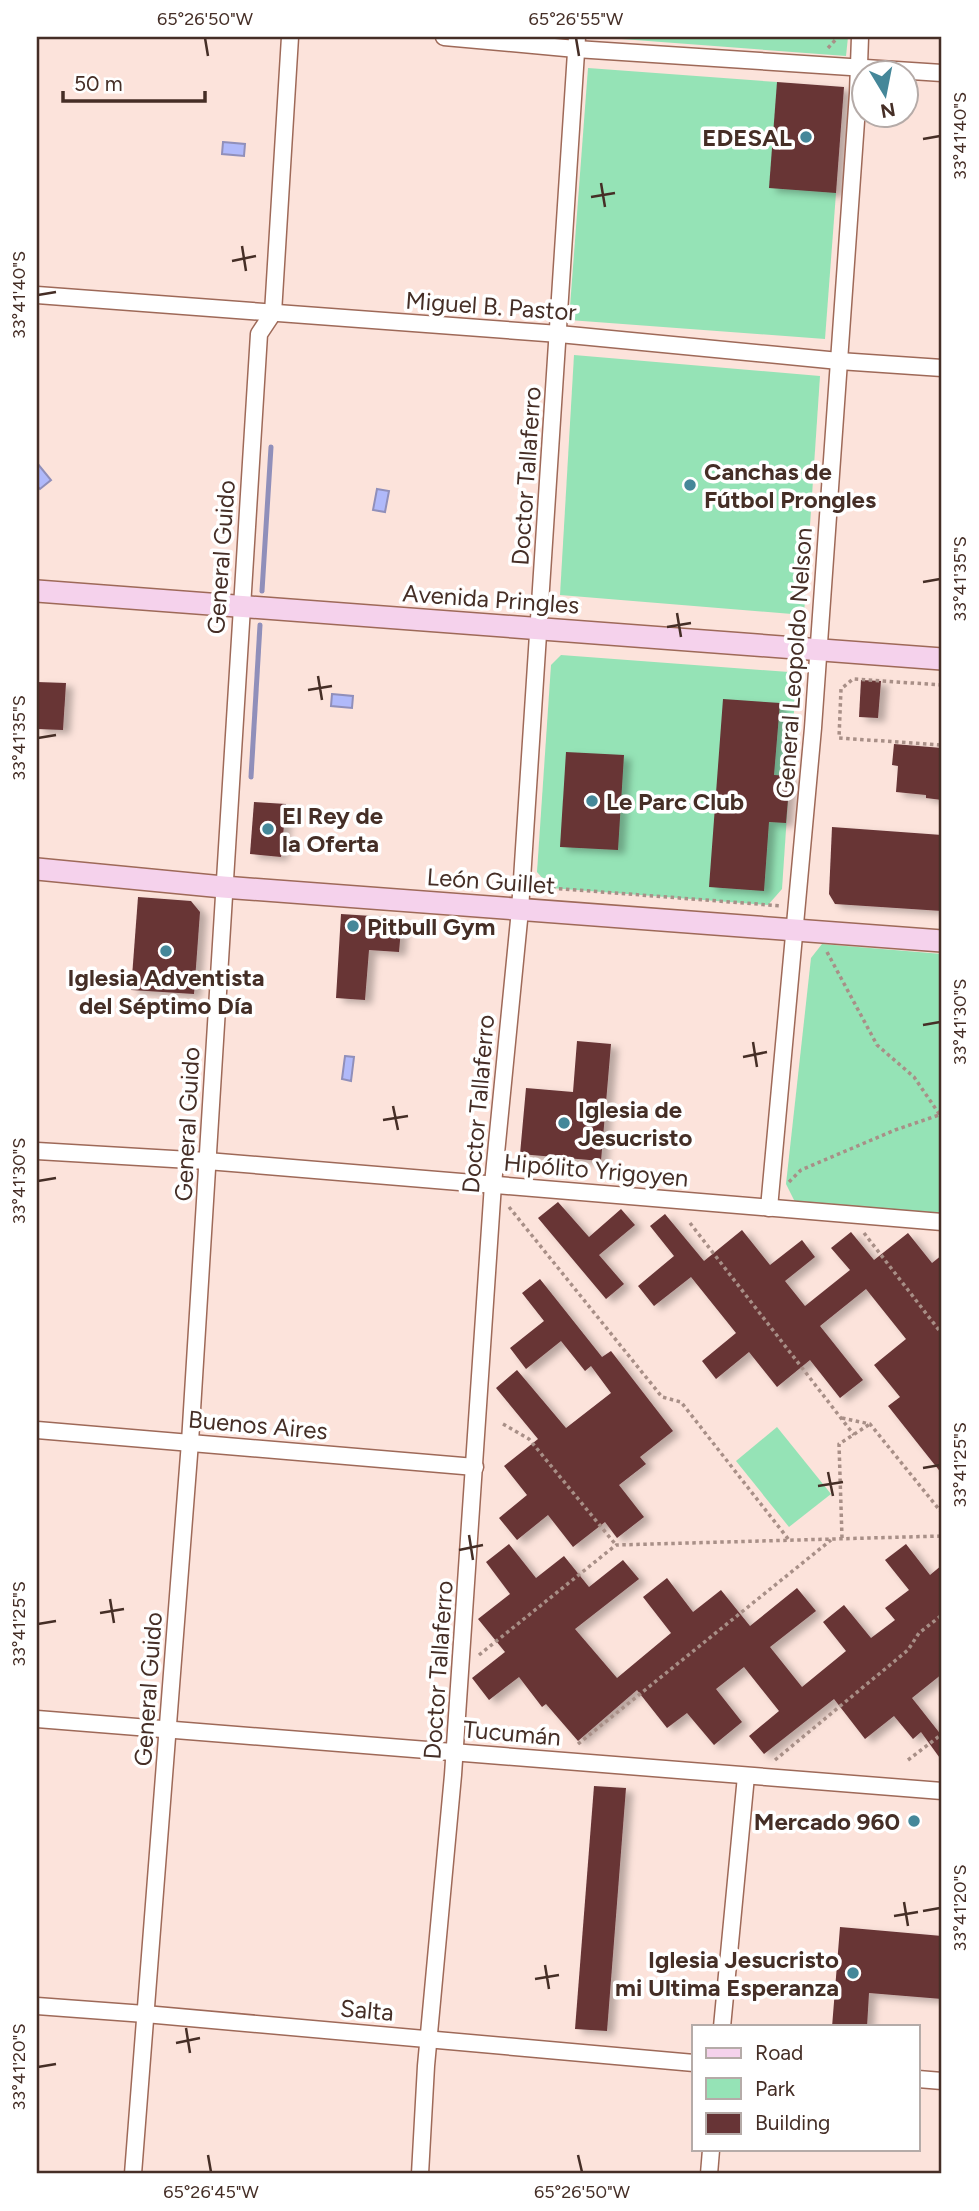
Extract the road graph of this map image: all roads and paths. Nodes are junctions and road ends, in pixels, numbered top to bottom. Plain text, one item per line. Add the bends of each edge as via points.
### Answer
1 (289, 37) edge
2 (444, 37) edge
3 (860, 37) edge
4 (576, 43) edge
5 (858, 60) edge
6 (850, 66) edge
7 (920, 71) edge
8 (942, 73) edge
9 (855, 130) edge
10 (37, 295) edge
11 (273, 313) junction
12 (559, 334) junction
13 (839, 361) junction
14 (942, 368) edge
15 (37, 591) edge
16 (241, 607) junction
17 (538, 629) junction
18 (818, 650) junction
19 (942, 659) edge
20 (942, 685) edge
21 (942, 745) edge
22 (37, 869) edge
23 (529, 886) dead end
24 (223, 887) junction
25 (784, 906) dead end
26 (520, 909) junction
27 (795, 931) junction
28 (942, 941) edge
29 (822, 944) dead end
30 (941, 1115) edge
31 (37, 1151) edge
32 (207, 1161) junction
33 (493, 1184) junction
34 (786, 1185) dead end
35 (506, 1204) dead end
36 (769, 1208) junction
37 (691, 1223) dead end
38 (942, 1223) edge
39 (857, 1224) dead end
40 (942, 1334) edge
41 (842, 1418) junction
42 (870, 1423) junction
43 (503, 1424) dead end
44 (37, 1430) edge
45 (854, 1435) junction
46 (190, 1442) junction
47 (475, 1467) junction
48 (942, 1513) edge
49 (942, 1536) edge
50 (842, 1538) junction
51 (833, 1539) junction
52 (789, 1540) junction
53 (616, 1545) junction
54 (942, 1615) edge
55 (472, 1660) dead end
56 (37, 1719) edge
57 (168, 1729) junction
58 (942, 1734) edge
59 (574, 1748) dead end
60 (454, 1751) junction
61 (908, 1760) dead end
62 (769, 1765) dead end
63 (746, 1776) junction
64 (942, 1791) edge
65 (37, 2006) edge
66 (145, 2014) junction
67 (722, 2025) edge
68 (430, 2039) junction
69 (692, 2063) edge
70 (920, 2079) edge
71 (942, 2081) edge
72 (710, 2152) edge
73 (133, 2174) edge
74 (420, 2174) edge
75 (709, 2174) edge

1 - 11 street, General Guido
2 - 4 street
3 - 5 street, General Leopoldo Nelson
4 - 6 street
4 - 12 street, Doctor Tallaferro
7 - 8 street
9 - 13 street, General Leopoldo Nelson
10 - 11 street, Miguel B. Pastor
11 - 12 street, Miguel B. Pastor
11 - 16 street, General Guido via 259,334
12 - 13 street, Miguel B. Pastor
12 - 17 street, Doctor Tallaferro
13 - 14 street, Miguel B. Pastor
13 - 18 street, General Leopoldo Nelson
15 - 16 main road, Avenida Pringles
16 - 17 main road, Avenida Pringles
16 - 24 street, General Guido
17 - 18 main road, Avenida Pringles
17 - 26 street, Doctor Tallaferro
18 - 19 main road, Avenida Pringles
18 - 27 street, General Leopoldo Nelson
20 - 21 path via 852,679 841,689 839,738
22 - 24 main road, León Guillet
23 - 25 path
24 - 26 main road, León Guillet
24 - 32 street, General Guido
26 - 27 main road, León Guillet
26 - 33 street, Doctor Tallaferro
27 - 28 main road, León Guillet
27 - 36 street, General Leopoldo Nelson
29 - 30 path via 877,1045 914,1077
30 - 34 path via 802,1170
31 - 32 street, Hipólito Yrigoyen
32 - 33 street, Hipólito Yrigoyen
32 - 46 street, General Guido
33 - 36 street, Hipólito Yrigoyen
33 - 47 street, Doctor Tallaferro
35 - 52 path via 662,1397 681,1402
36 - 38 street, Hipólito Yrigoyen
37 - 41 path
39 - 40 path
41 - 42 path
41 - 45 path
42 - 45 path
42 - 48 path
43 - 53 path via 529,1439
44 - 46 street, Buenos Aires
45 - 50 path via 839,1444
46 - 47 street, Buenos Aires
46 - 57 street, General Guido
47 - 60 street, Doctor Tallaferro
49 - 50 path
50 - 51 path
51 - 52 path
51 - 59 path
52 - 53 path
53 - 55 path
54 - 62 path via 919,1633 908,1650
56 - 57 street, Tucumán
57 - 60 street, Tucumán
57 - 66 street, General Guido
58 - 61 path
60 - 63 street, Tucumán
60 - 68 street, Doctor Tallaferro
63 - 64 street, Tucumán
63 - 67 street
65 - 66 street, Salta
66 - 68 street, Salta
66 - 73 street, General Guido
68 - 69 street, Salta
68 - 74 street, Doctor Tallaferro
70 - 71 street
72 - 75 street

